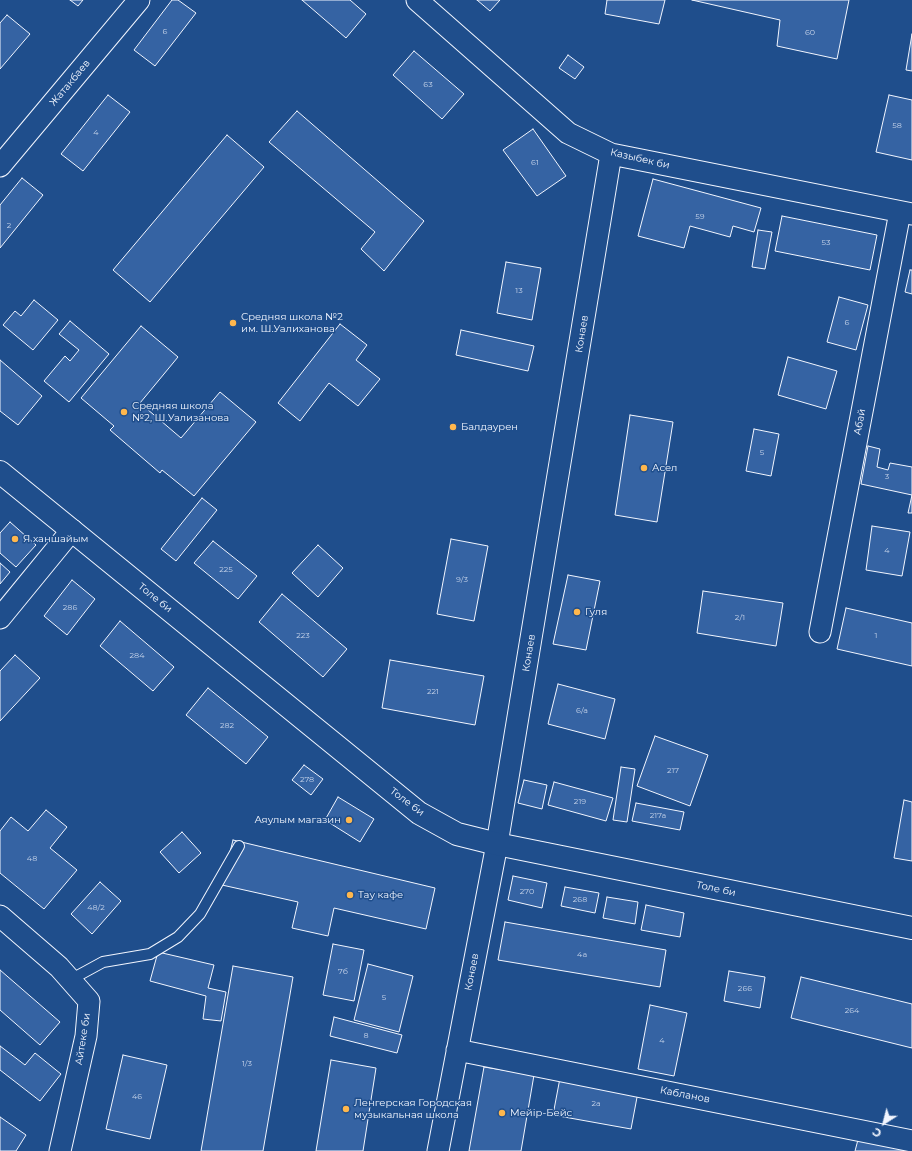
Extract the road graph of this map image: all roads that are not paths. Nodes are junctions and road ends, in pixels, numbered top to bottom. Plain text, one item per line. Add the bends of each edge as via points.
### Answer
1 (139, 0) edge
2 (417, 0) edge
3 (611, 154) junction
4 (0, 166) edge
5 (906, 213) edge
6 (0, 472) edge
7 (72, 530) junction
8 (0, 618) edge
9 (820, 632) dead end
10 (497, 844) junction
11 (239, 846) dead end
12 (0, 916) edge
13 (912, 928) edge
14 (70, 980) junction
15 (457, 1050) junction
16 (912, 1141) edge
17 (60, 1151) edge
18 (438, 1151) edge

1 - 4 street, Жатакбаев
2 - 3 street, Казыбек би via 568,133
3 - 5 street, Казыбек би
3 - 10 street, Конаев
5 - 9 street, Абай
6 - 7 main road, Толе би
7 - 8 street
7 - 10 main road, Толе би via 419,813 457,834
10 - 13 main road, Толе би
10 - 15 street, Конаев
11 - 14 lane via 200,914 178,937 150,954 103,962
12 - 14 street, Айтеке би via 59,967
14 - 17 street, Айтеке би via 89,1001 86,1036
15 - 16 street, Кабланов
15 - 18 street, Конаев

